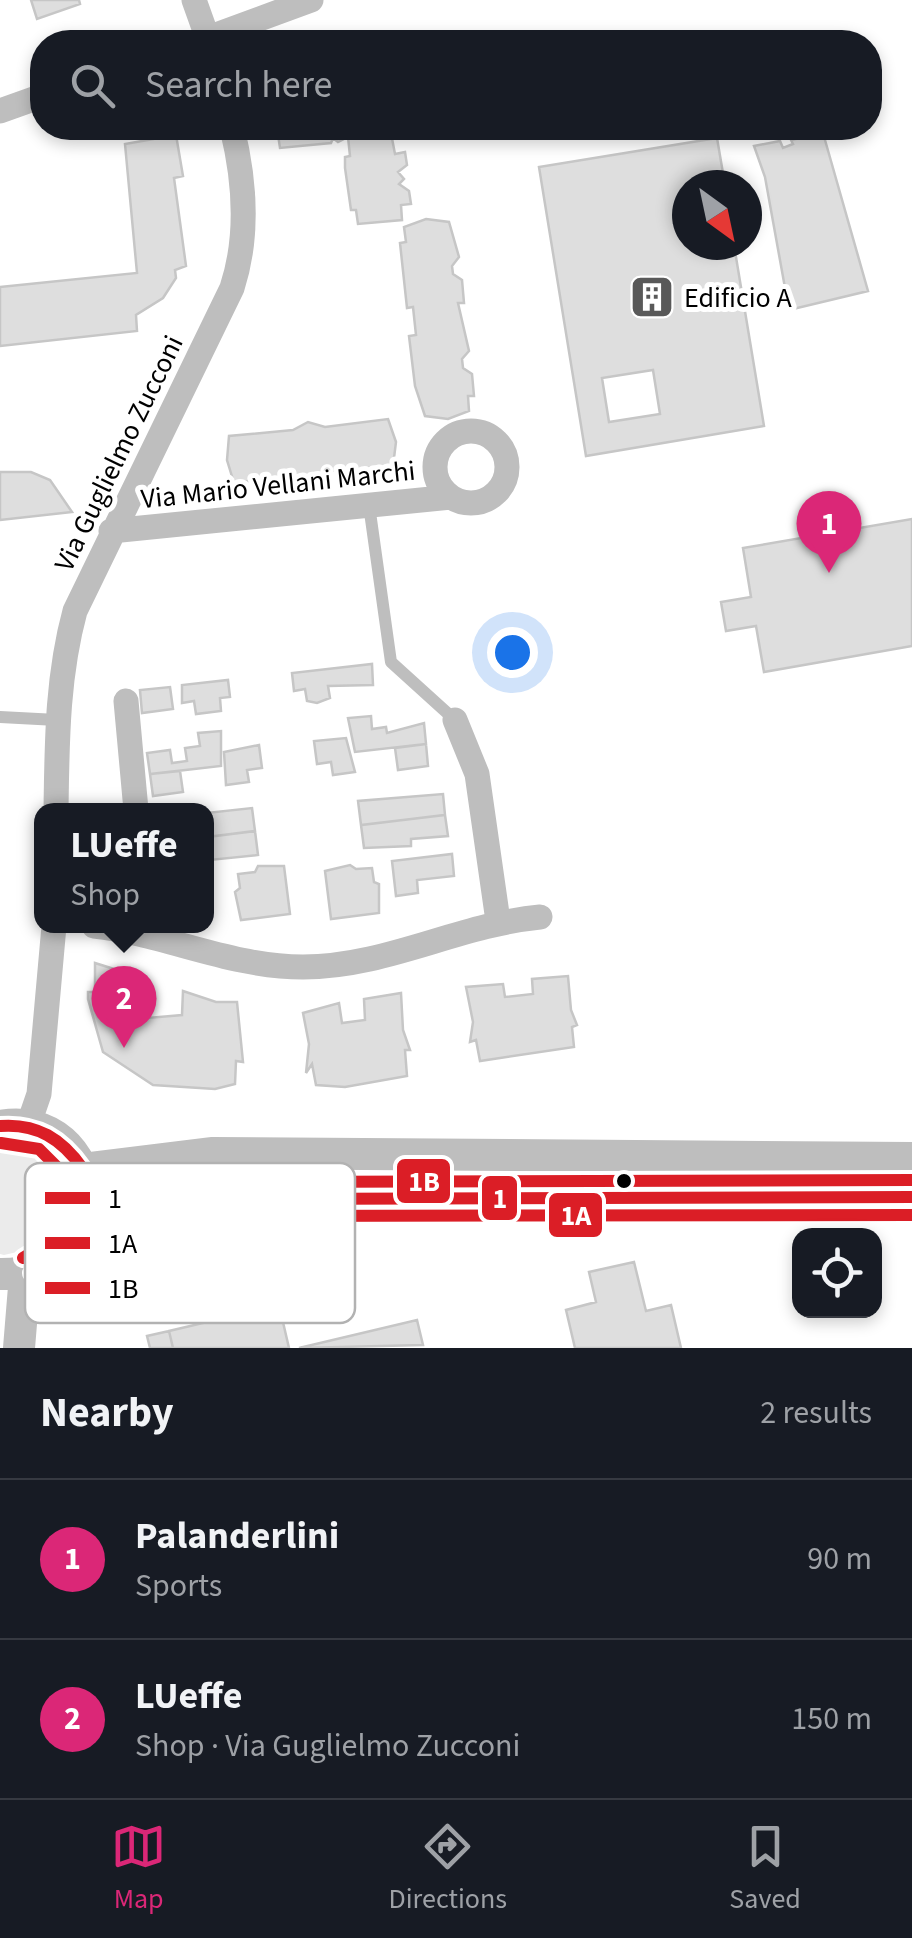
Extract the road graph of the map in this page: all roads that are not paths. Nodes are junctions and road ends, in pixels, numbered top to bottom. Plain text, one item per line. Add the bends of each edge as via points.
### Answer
1 (194, 0) edge
2 (311, 0) edge
3 (202, 30) edge
4 (233, 30) edge
5 (30, 100) edge
6 (0, 111) edge
7 (234, 140) edge
8 (451, 497) dead end
9 (370, 505) junction
10 (112, 531) junction
11 (126, 702) dead end
12 (0, 717) edge
13 (57, 720) junction
14 (455, 720) joint
15 (56, 803) edge
16 (135, 803) edge
17 (540, 916) dead end
18 (498, 921) junction
19 (53, 933) edge
20 (140, 933) edge
21 (14, 1126) edge
22 (912, 1158) edge
23 (79, 1163) edge
24 (126, 1163) edge
25 (912, 1196) edge
26 (355, 1198) edge
27 (16, 1273) edge
28 (0, 1331) edge
29 (3, 1348) edge
30 (19, 1348) edge

1 - 3 street
2 - 4 street
5 - 6 street
7 - 10 street, Via Guglielmo Zucconi via 245,225 232,288
8 - 9 street, Via Mario Vellani Marchi
9 - 10 street, Via Mario Vellani Marchi
9 - 14 lane via 391,662
10 - 13 street, Via Guglielmo Zucconi via 72,624
11 - 16 street
12 - 13 lane
13 - 15 street, Via Guglielmo Zucconi
14 - 18 street via 477,774
17 - 18 street
18 - 20 street via 408,952 303,967 202,953
19 - 21 street via 39,1094
21 - 23 street via 60,1141
22 - 24 street via 213,1153
25 - 26 street
27 - 30 street via 24,1287
28 - 29 street

